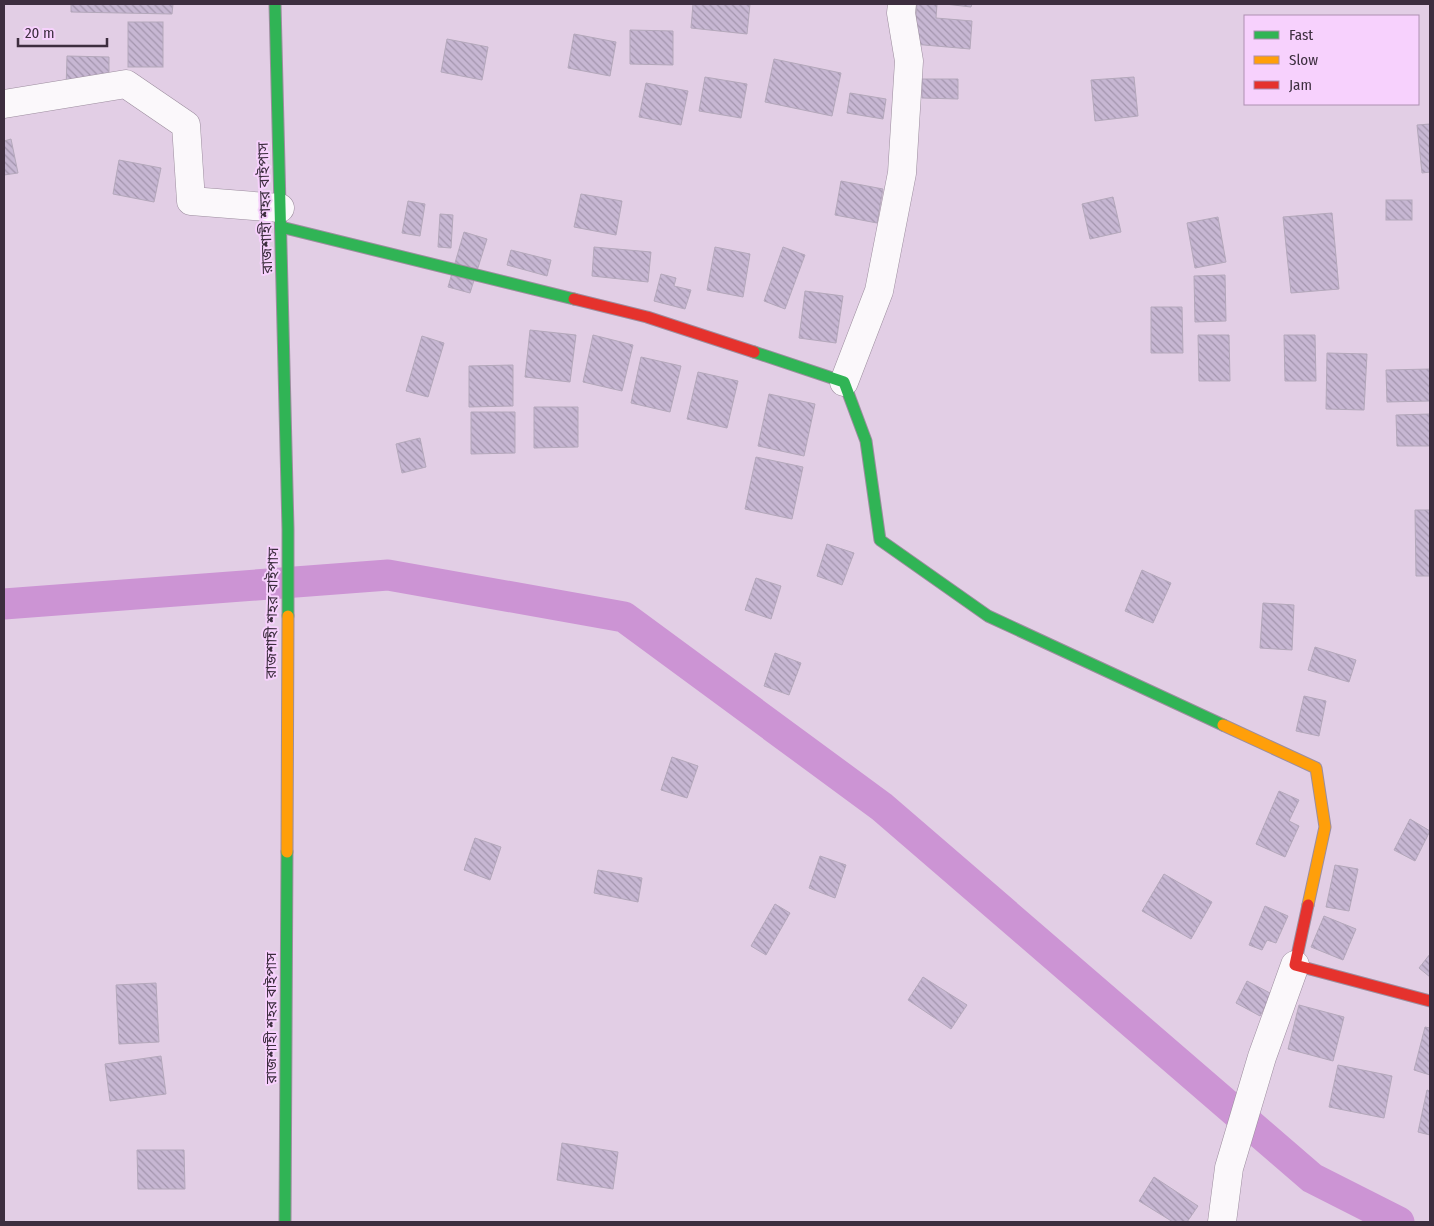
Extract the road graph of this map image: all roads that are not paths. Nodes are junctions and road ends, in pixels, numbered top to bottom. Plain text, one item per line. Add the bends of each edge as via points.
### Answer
1 (275, 4) edge
2 (902, 4) edge
3 (4, 104) edge
4 (280, 218) junction
5 (844, 382) junction
6 (1295, 966) junction
7 (1430, 1002) edge
8 (285, 1222) edge
9 (1222, 1222) edge

1 - 4 main road, রাজশাহী শহর বাইপাস
2 - 5 street via 909,61 902,174 879,291
3 - 4 street via 126,84 186,125 191,201
4 - 5 main road via 647,316
4 - 8 main road, রাজশাহী শহর বাইপাস via 288,529
5 - 6 main road via 866,441 880,540 988,616 1316,768 1325,827
6 - 7 main road
6 - 9 street via 1262,1057 1229,1168

